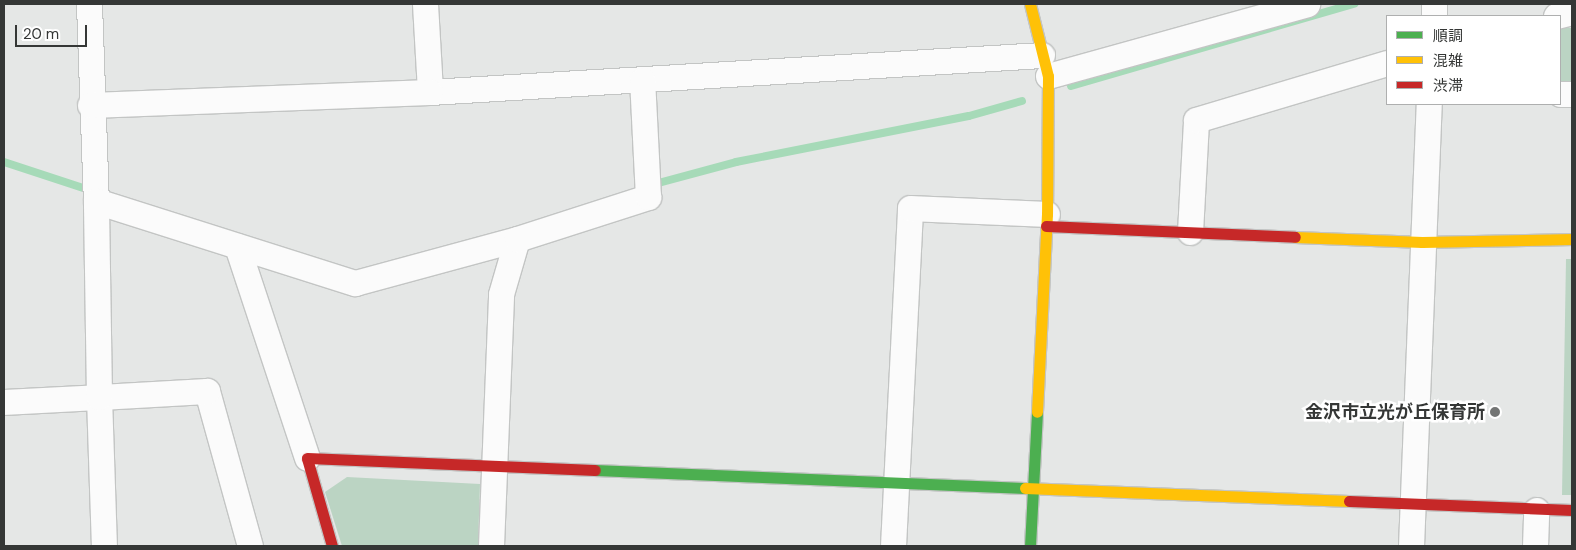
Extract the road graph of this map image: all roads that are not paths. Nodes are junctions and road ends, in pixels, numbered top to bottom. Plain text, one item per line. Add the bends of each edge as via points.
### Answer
1 (89, 4) edge
2 (424, 4) edge
3 (1030, 4) edge
4 (1307, 4) edge
5 (1386, 63) edge
6 (1045, 66) junction
7 (642, 80) junction
8 (430, 92) junction
9 (90, 105) junction
10 (1429, 105) edge
11 (95, 194) junction
12 (1047, 220) junction
13 (1190, 232) junction
14 (517, 239) junction
15 (1572, 239) edge
16 (1422, 242) junction
17 (237, 246) junction
18 (100, 398) junction
19 (4, 402) edge
20 (307, 458) junction
21 (492, 464) junction
22 (894, 484) junction
23 (1033, 490) junction
24 (1413, 504) junction
25 (1536, 510) junction
26 (1572, 510) edge
27 (104, 546) edge
28 (250, 546) edge
29 (332, 546) edge
30 (491, 546) edge
31 (893, 546) edge
32 (1030, 546) edge
33 (1411, 546) edge
34 (1535, 546) edge

1 - 9 street
2 - 8 street
3 - 6 street
4 - 6 street
5 - 13 street via 1196,120
6 - 7 street
6 - 12 street
7 - 8 street
7 - 14 street via 648,197
8 - 9 street
9 - 11 street
10 - 16 street
11 - 17 street
11 - 18 street
12 - 13 street
12 - 22 street via 910,208
12 - 23 street
13 - 16 street
14 - 17 street via 355,283
14 - 21 street via 501,294
15 - 16 street
16 - 24 street
17 - 20 street
18 - 19 street
18 - 27 street
18 - 28 street via 207,391
20 - 21 street
20 - 29 street
21 - 22 street
21 - 30 street
22 - 23 street
22 - 31 street
23 - 24 street
23 - 32 street
24 - 25 street
24 - 33 street
25 - 26 street
25 - 34 street

